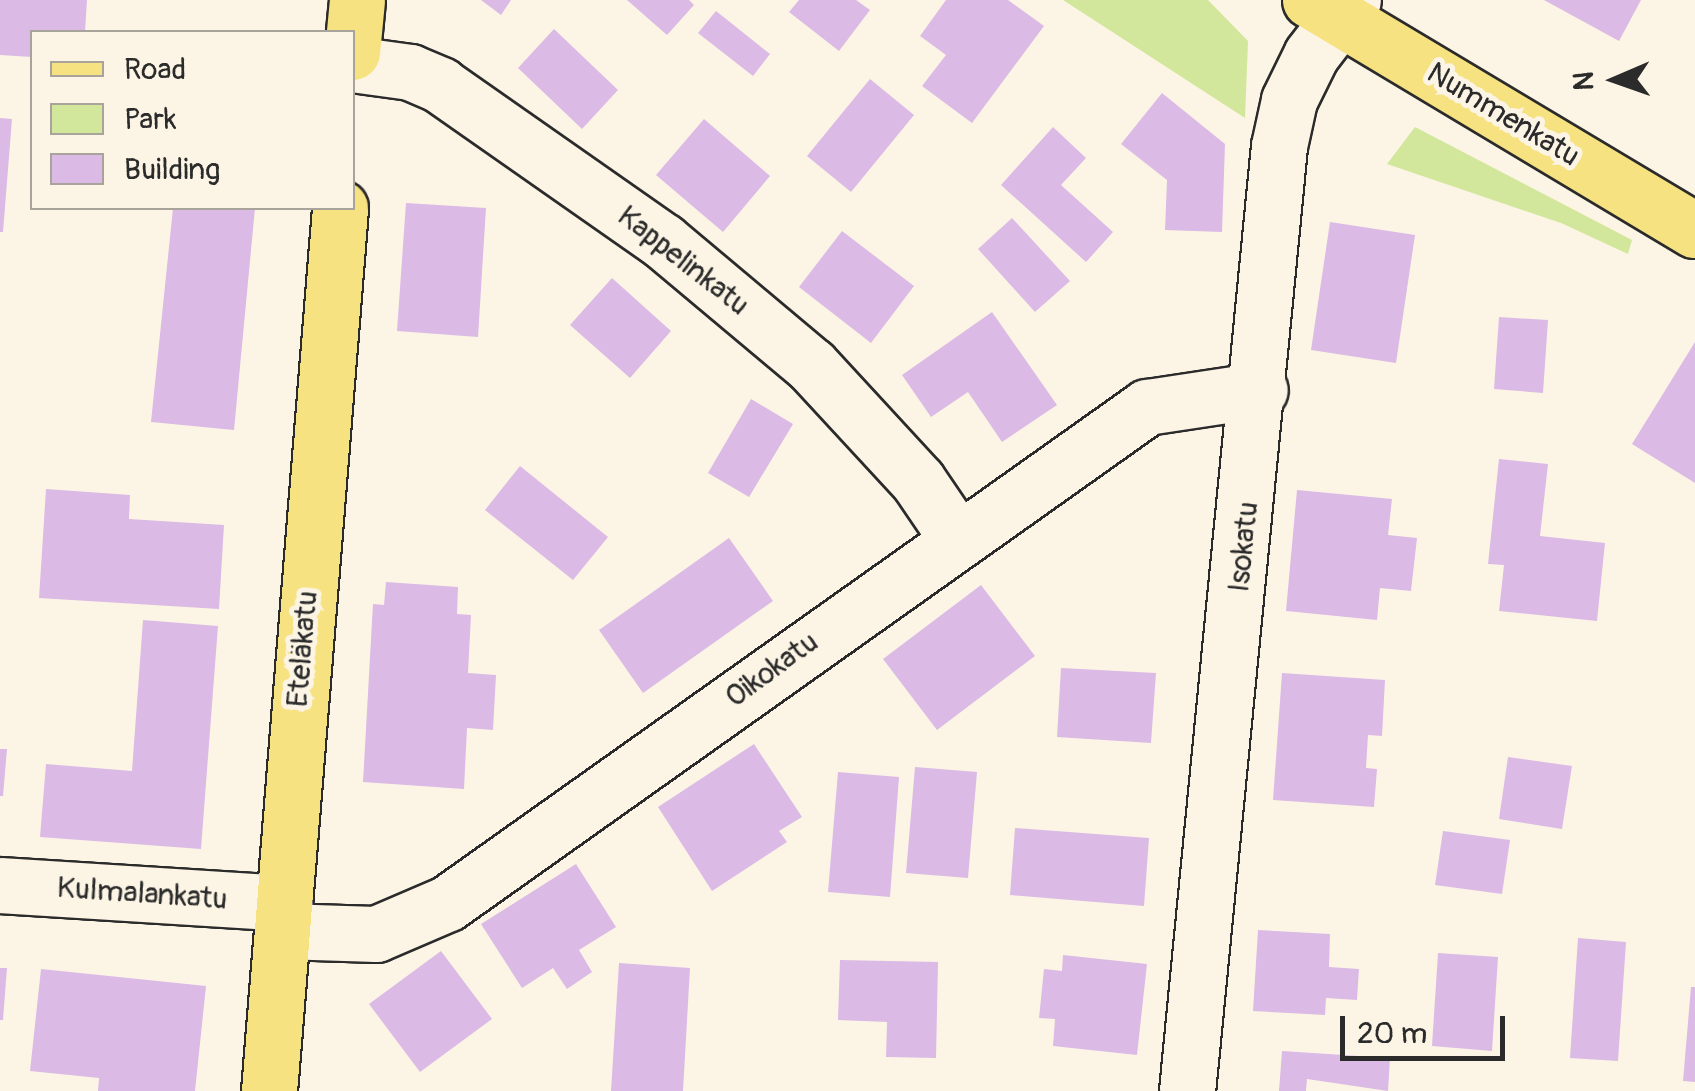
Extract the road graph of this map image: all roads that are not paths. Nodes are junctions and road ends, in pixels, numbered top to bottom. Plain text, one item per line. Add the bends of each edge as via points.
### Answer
1 (356, 0) edge
2 (1334, 6) edge
3 (354, 30) edge
4 (355, 64) edge
5 (340, 210) edge
6 (1695, 230) edge
7 (1260, 390) junction
8 (956, 537) junction
9 (0, 885) edge
10 (283, 917) junction
11 (269, 1091) edge
12 (1187, 1091) edge

1 - 3 main road
2 - 6 main road, Nummenkatu
2 - 7 street, Isokatu via 1282,130
4 - 8 street, Kappelinkatu via 410,72 440,85 663,241 810,365 918,481
5 - 10 main road, Eteläkatu
7 - 8 street, Oikokatu via 1147,407
7 - 12 street, Isokatu
8 - 10 street, Oikokatu via 448,903 376,934
9 - 10 street, Kulmalankatu
10 - 11 main road, Eteläkatu

